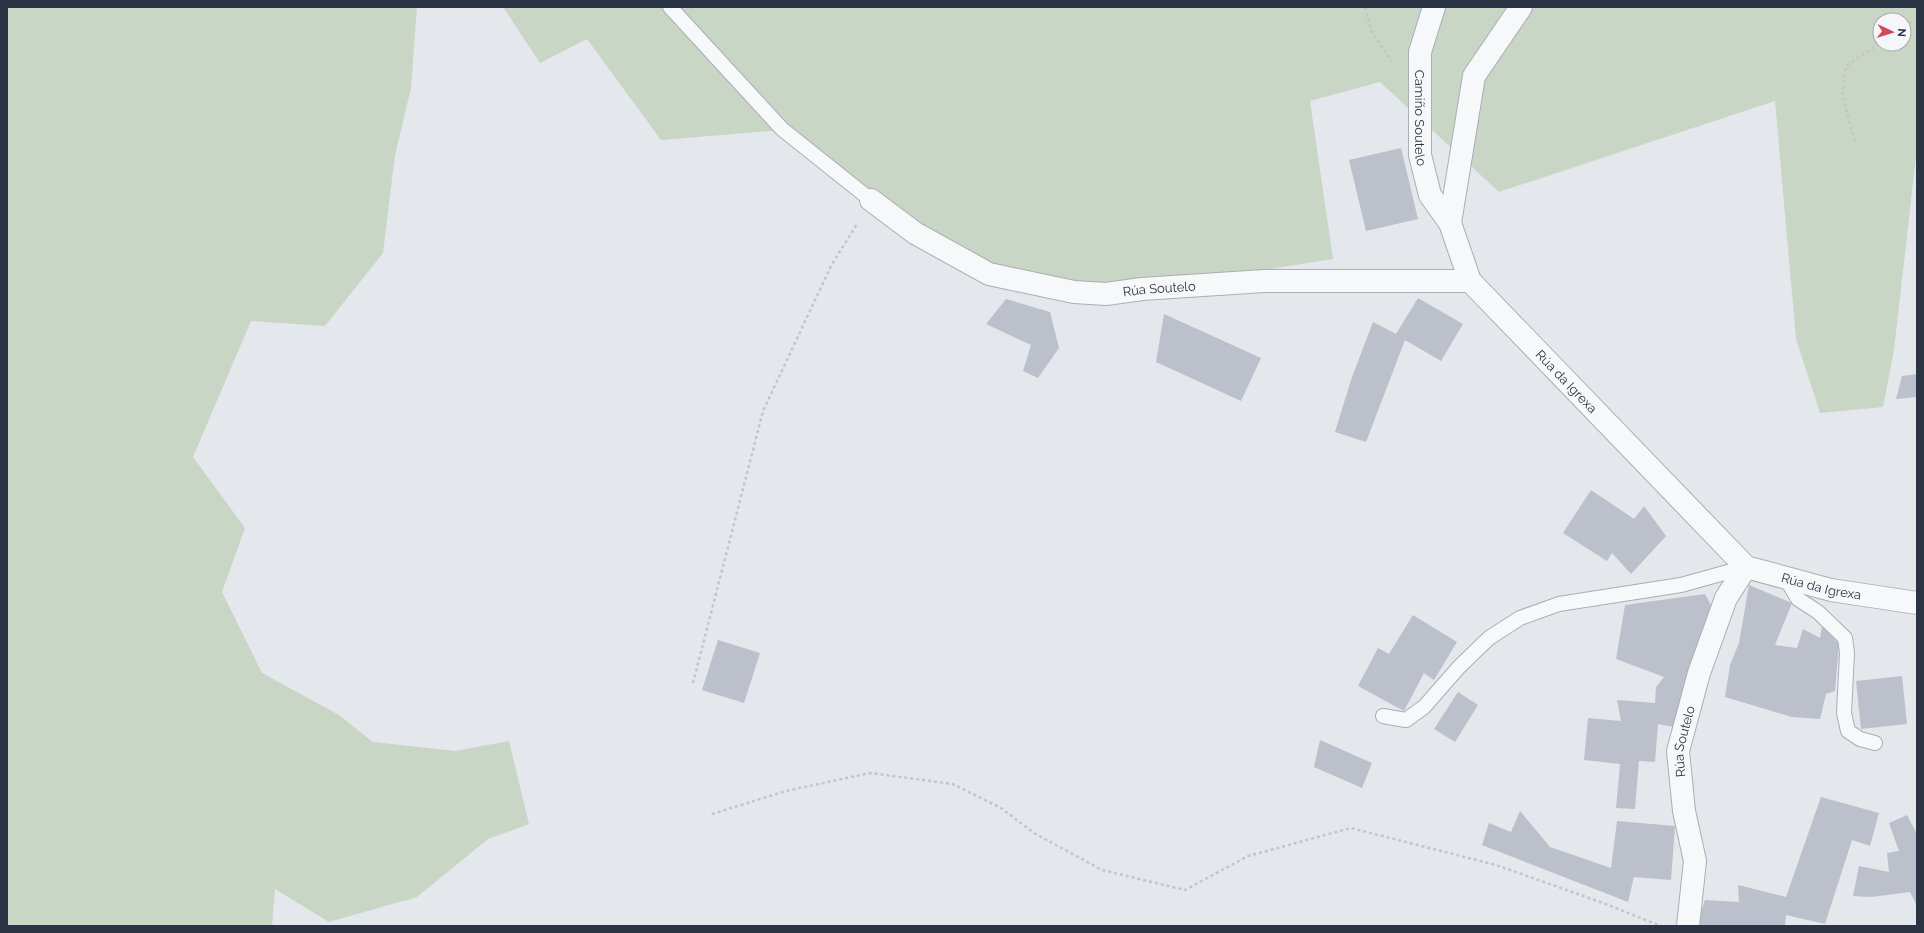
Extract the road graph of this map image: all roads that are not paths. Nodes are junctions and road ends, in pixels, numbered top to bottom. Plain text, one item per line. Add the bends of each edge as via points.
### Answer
1 (670, 7) edge
2 (1434, 7) edge
3 (1522, 7) edge
4 (872, 200) joint
5 (1450, 223) junction
6 (1470, 281) junction
7 (1746, 567) junction
8 (1785, 577) junction
9 (1917, 603) edge
10 (1383, 716) dead end
11 (1875, 743) dead end
12 (1688, 926) edge

1 - 4 lane via 782,129
2 - 5 street, Camiño Soutelo via 1420,52 1420,155 1430,195
3 - 5 street, Rúa da Igrexa via 1474,76
4 - 6 street, Rúa Soutelo via 914,234 989,274 1074,292 1106,294 1142,289 1264,281
5 - 6 street, Rúa da Igrexa
6 - 7 street, Rúa da Igrexa
7 - 8 street, Rúa da Igrexa
7 - 10 lane via 1681,585 1560,604 1520,618 1489,638 1424,707 1406,720
7 - 12 street, Rúa Soutelo via 1726,598 1699,673 1678,751 1684,811 1695,861
8 - 9 street, Rúa da Igrexa via 1831,590
8 - 11 lane via 1798,599 1818,612 1845,638 1847,654 1844,713 1848,731

